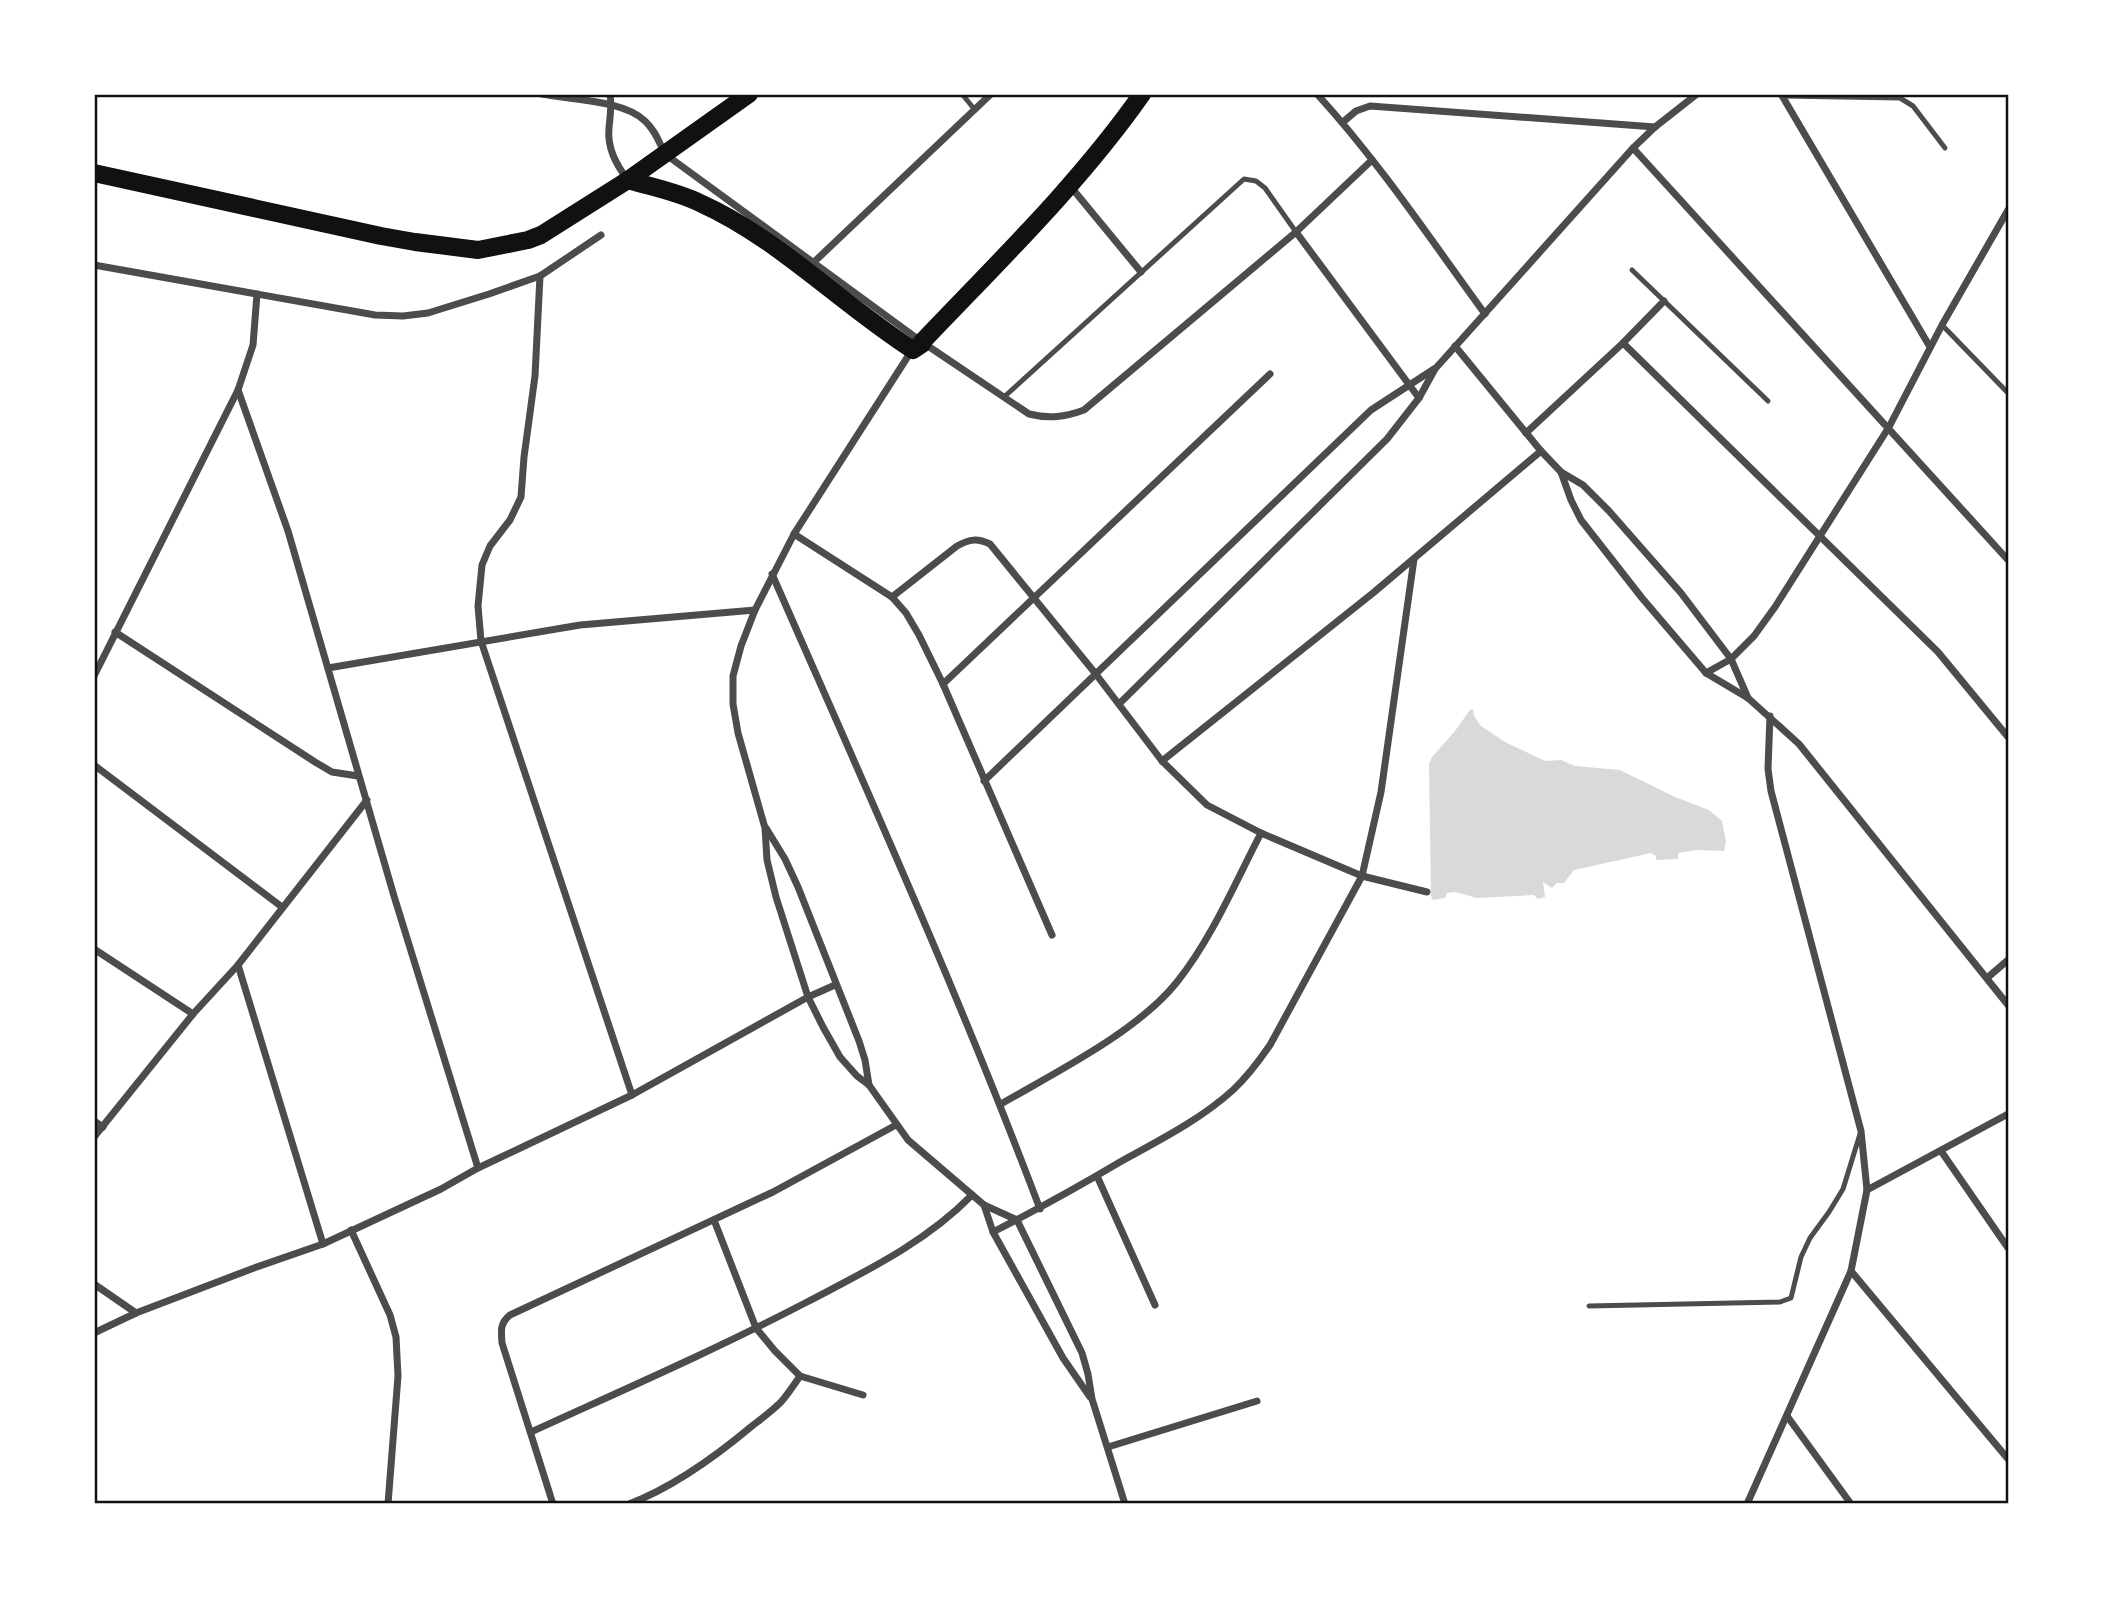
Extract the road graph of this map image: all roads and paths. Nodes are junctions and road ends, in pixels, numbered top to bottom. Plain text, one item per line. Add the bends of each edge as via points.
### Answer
1 (542, 94) edge
2 (610, 94) edge
3 (749, 94) edge
4 (962, 94) edge
5 (991, 94) edge
6 (1142, 94) edge
7 (1317, 94) edge
8 (1698, 94) edge
9 (1781, 95) edge
10 (612, 106) junction
11 (975, 110) junction
12 (1343, 122) junction
13 (1655, 127) junction
14 (1633, 148) junction
15 (1945, 148) dead end
16 (665, 153) junction
17 (1372, 160) junction
18 (94, 173) edge
19 (628, 180) junction
20 (1070, 187) junction
21 (2008, 210) edge
22 (1297, 232) junction
23 (601, 235) dead end
24 (813, 263) junction
25 (94, 265) edge
26 (1632, 270) dead end
27 (1141, 272) junction
28 (540, 275) junction
29 (257, 294) junction
30 (1664, 301) junction
31 (1485, 314) junction
32 (1942, 325) junction
33 (1623, 343) junction
34 (917, 346) junction
35 (1455, 346) junction
36 (1930, 347) junction
37 (1435, 369) junction
38 (1270, 374) dead end
39 (1409, 384) junction
40 (2007, 389) edge
41 (238, 390) junction
42 (1004, 397) junction
43 (1419, 398) junction
44 (1768, 401) dead end
45 (1889, 427) junction
46 (1526, 433) junction
47 (1541, 451) junction
48 (1561, 472) junction
49 (794, 534) junction
50 (1821, 536) junction
51 (1413, 559) junction
52 (2008, 560) edge
53 (772, 574) junction
54 (892, 597) junction
55 (1035, 599) junction
56 (755, 610) junction
57 (116, 632) junction
58 (481, 641) junction
59 (1731, 659) junction
60 (328, 668) junction
61 (1095, 673) junction
62 (1706, 673) junction
63 (94, 676) edge
64 (943, 684) junction
65 (1748, 698) junction
66 (1119, 704) junction
67 (1770, 716) junction
68 (2008, 737) edge
69 (1162, 761) junction
70 (94, 765) edge
71 (358, 776) junction
72 (984, 781) junction
73 (367, 800) junction
74 (765, 828) junction
75 (1261, 833) junction
76 (1362, 876) junction
77 (1427, 892) dead end
78 (282, 907) junction
79 (1052, 935) dead end
80 (94, 948) edge
81 (2008, 960) edge
82 (238, 965) junction
83 (1987, 978) junction
84 (835, 985) junction
85 (807, 997) junction
86 (2008, 1005) edge
87 (193, 1014) junction
88 (869, 1084) junction
89 (632, 1095) junction
90 (1000, 1104) junction
91 (2008, 1114) edge
92 (94, 1121) edge
93 (896, 1125) junction
94 (103, 1127) junction
95 (1861, 1131) junction
96 (94, 1137) edge
97 (1941, 1151) junction
98 (478, 1167) junction
99 (1097, 1176) junction
100 (1867, 1190) junction
101 (972, 1195) junction
102 (984, 1205) junction
103 (1040, 1209) junction
104 (714, 1220) junction
105 (1017, 1220) junction
106 (351, 1230) junction
107 (993, 1232) junction
108 (323, 1244) junction
109 (2008, 1248) edge
110 (1851, 1271) junction
111 (94, 1284) edge
112 (1155, 1305) dead end
113 (1589, 1306) dead end
114 (136, 1314) junction
115 (757, 1328) junction
116 (94, 1333) edge
117 (800, 1376) junction
118 (863, 1395) dead end
119 (1092, 1399) junction
120 (1257, 1401) dead end
121 (1787, 1416) junction
122 (531, 1432) junction
123 (1108, 1447) junction
124 (2008, 1459) edge
125 (649, 1500) edge
126 (388, 1503) edge
127 (553, 1503) edge
128 (629, 1503) edge
129 (1125, 1503) edge
130 (1747, 1503) edge
131 (1851, 1503) edge

1 - 10 street
2 - 10 street
3 - 16 main road
4 - 11 lane
5 - 11 street
6 - 20 main road
7 - 12 street
8 - 13 street
9 - 15 lane via 1899,98 1913,106
9 - 36 street
10 - 16 street via 625,107 645,120
10 - 19 street via 610,144 614,160
11 - 24 street
12 - 13 street via 1370,106
12 - 17 street
13 - 14 street
14 - 31 street
14 - 45 street
16 - 19 main road
16 - 24 street
17 - 22 street
17 - 31 street
18 - 19 main road via 392,238 478,250 541,234
19 - 34 main road via 722,214 873,323
20 - 27 street
20 - 34 main road
21 - 32 street
22 - 27 lane via 1265,188 1244,179
22 - 39 street
22 - 42 street via 1084,410 1065,417 1041,417
23 - 28 street
24 - 34 street
25 - 29 street
26 - 30 lane
27 - 42 lane
28 - 29 street via 428,313 403,316
28 - 58 street via 535,376 521,497 482,565
29 - 41 street via 253,345
30 - 33 street
30 - 44 lane
31 - 35 street
32 - 36 street
32 - 40 lane
33 - 46 street
33 - 50 street
34 - 42 street
34 - 49 street
35 - 37 street
35 - 46 street
36 - 45 street
37 - 39 street
37 - 43 street
38 - 55 street
39 - 43 street
39 - 61 street via 1371,410
41 - 57 street
41 - 60 street via 288,531
43 - 66 street via 1387,439
45 - 50 street
45 - 52 street
46 - 47 street
47 - 48 street
47 - 51 street
48 - 59 street via 1583,485 1609,511
48 - 62 street via 1581,520
49 - 53 street
49 - 54 street
50 - 59 street via 1754,636
50 - 68 street via 1938,652
51 - 69 street
51 - 76 street via 1381,792
53 - 56 street
53 - 90 street
54 - 55 street via 957,546 979,539 990,544
54 - 64 street via 919,635
55 - 61 street
55 - 64 street
56 - 58 street via 580,625
56 - 74 street via 733,676 733,704
57 - 63 street
57 - 71 street via 315,762 332,772
58 - 60 street
58 - 89 street
59 - 62 street
59 - 65 street
60 - 71 street
61 - 66 street
61 - 72 street
62 - 65 street
64 - 72 street
65 - 67 street
66 - 69 street
67 - 83 street via 1799,744
67 - 95 street via 1771,791
69 - 75 street via 1207,804
70 - 78 street
71 - 73 street
72 - 79 street
73 - 78 street
73 - 98 street
74 - 84 street via 790,868
74 - 85 street via 776,897
75 - 76 street
75 - 90 street via 1215,922 1176,983 1145,1014 1088,1054
76 - 77 street
76 - 99 street via 1254,1068 1218,1102
78 - 82 street
80 - 87 street
81 - 83 street
82 - 87 street
82 - 108 street
83 - 86 street
84 - 85 street
84 - 88 street via 859,1041
85 - 88 street via 841,1057
85 - 89 street
87 - 94 street
88 - 93 street
89 - 98 street
90 - 103 street
91 - 97 street
92 - 94 street
93 - 101 street
93 - 104 street
94 - 96 street
95 - 100 street
95 - 113 lane via 1843,1189 1801,1257 1791,1298 1780,1302
97 - 100 street
97 - 109 street
98 - 106 street
99 - 103 street
99 - 112 street
100 - 110 street
101 - 102 street
101 - 115 street via 930,1233 877,1266
102 - 105 street
102 - 107 street
103 - 105 street
104 - 115 street
104 - 122 street via 510,1315 502,1325 502,1343
105 - 107 street
105 - 119 street via 1078,1344
106 - 108 street
106 - 126 street via 396,1337 398,1376
107 - 119 street via 1063,1358
108 - 114 street
110 - 121 street
110 - 124 street
111 - 114 street
114 - 116 street
115 - 117 street
115 - 122 street
117 - 118 street
117 - 125 street via 779,1404 743,1434
119 - 123 street
120 - 123 street
121 - 130 street
121 - 131 street
122 - 127 street
123 - 129 street
125 - 128 street

